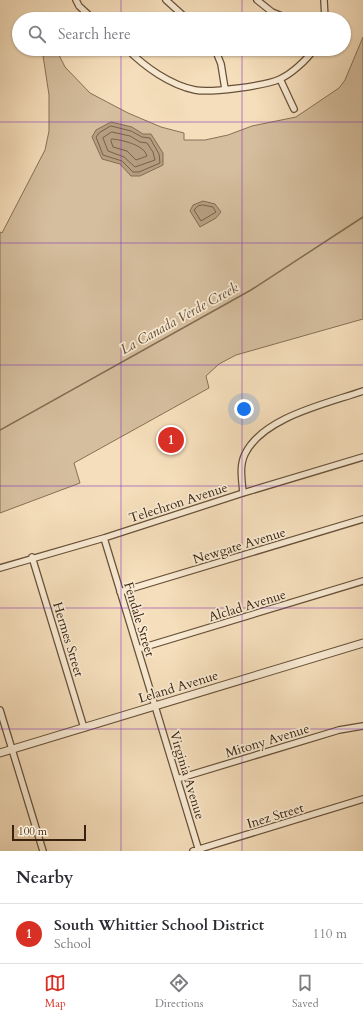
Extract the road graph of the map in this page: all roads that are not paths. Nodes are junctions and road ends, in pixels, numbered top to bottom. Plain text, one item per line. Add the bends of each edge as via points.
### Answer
1 (76, 0) edge
2 (166, 0) edge
3 (257, 0) edge
4 (324, 0) edge
5 (85, 12) edge
6 (179, 12) edge
7 (272, 12) edge
8 (325, 12) edge
9 (134, 56) edge
10 (218, 56) edge
11 (309, 56) edge
12 (280, 79) junction
13 (225, 89) junction
14 (294, 109) dead end
15 (363, 391) edge
16 (363, 458) edge
17 (244, 493) junction
18 (363, 519) edge
19 (104, 538) junction
20 (32, 558) junction
21 (0, 568) edge
22 (363, 581) edge
23 (120, 592) junction
24 (363, 643) edge
25 (138, 649) junction
26 (155, 706) junction
27 (0, 710) edge
28 (363, 726) edge
29 (84, 728) junction
30 (12, 750) junction
31 (0, 753) edge
32 (178, 779) junction
33 (363, 799) edge
34 (197, 850) edge
35 (43, 851) edge

1 - 5 street
2 - 6 street
3 - 7 street
4 - 8 street
9 - 13 street via 140,63 178,85 196,90
10 - 13 street
11 - 12 street
12 - 13 street
12 - 14 street
15 - 17 street via 284,419 265,430 255,439 245,455 241,471
16 - 17 street, Telechron Avenue
17 - 19 street, Telechron Avenue
18 - 23 street, Newgate Avenue
19 - 20 street, Telechron Avenue
19 - 23 street, Fendale Street
20 - 21 street, Telechron Avenue
20 - 29 street, Hermes Street
22 - 25 street, Alclad Avenue
23 - 25 street, Fendale Street
24 - 26 street, Leland Avenue
25 - 26 street, Fendale Street
26 - 29 street, Leland Avenue
26 - 32 street, Virginia Avenue
27 - 30 street
28 - 32 street, Mitony Avenue via 339,730
29 - 30 street, Leland Avenue
30 - 31 street, Leland Avenue
30 - 35 street
32 - 34 street, Virginia Avenue
33 - 34 street, Inez Street

